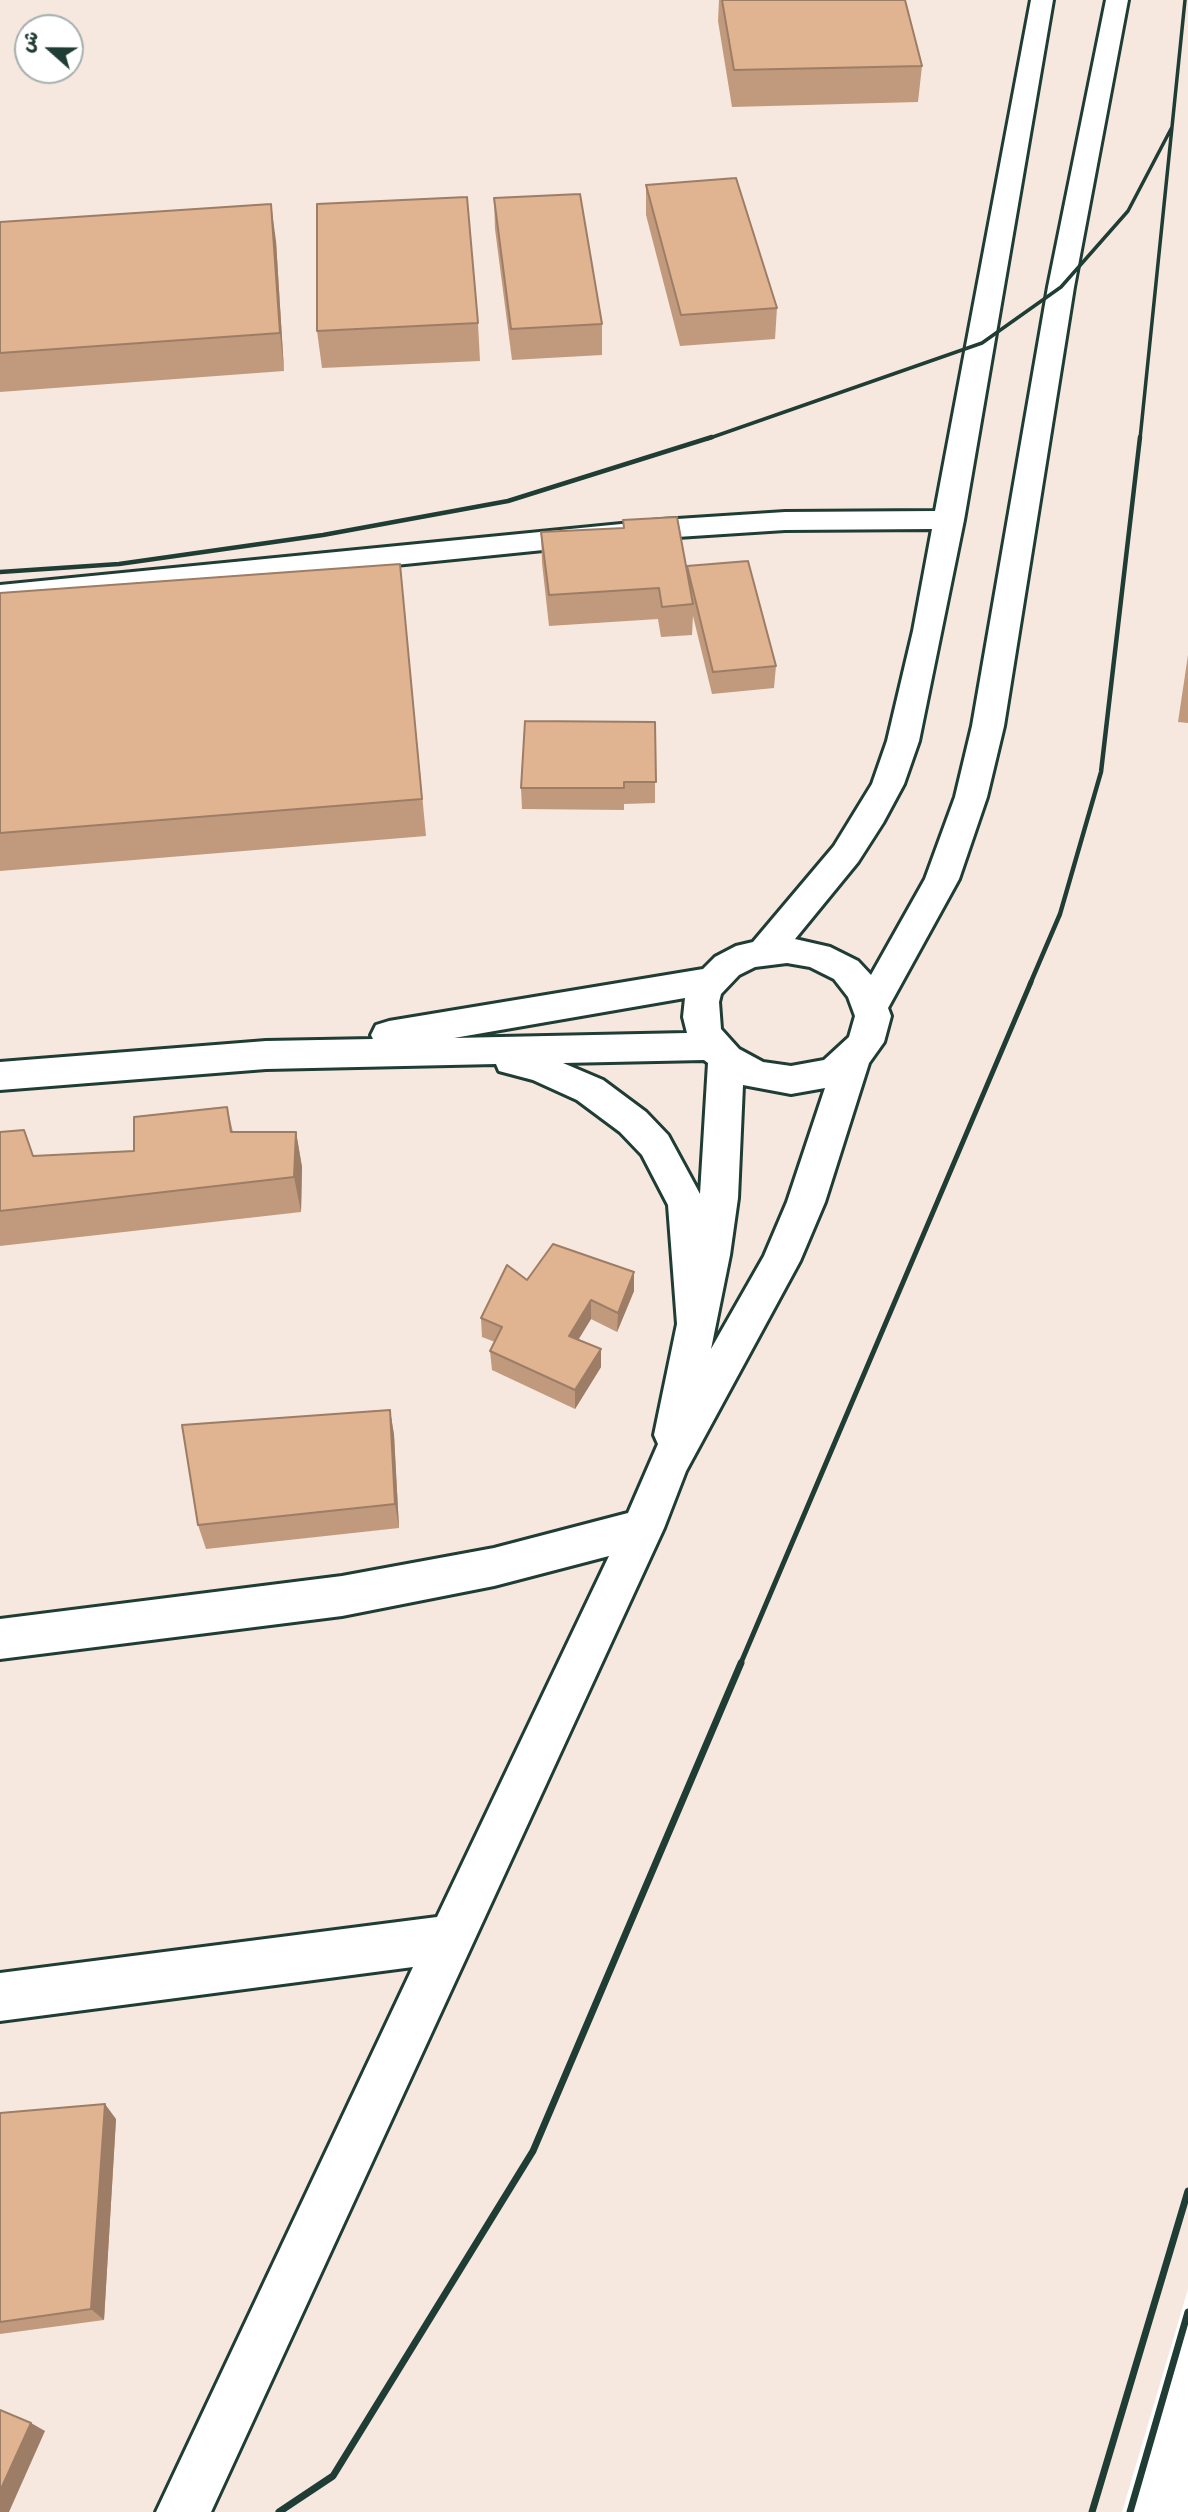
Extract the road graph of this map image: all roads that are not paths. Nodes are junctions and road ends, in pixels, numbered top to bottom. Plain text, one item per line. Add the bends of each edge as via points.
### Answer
1 (1042, 0) edge
2 (1117, 0) edge
3 (948, 520) junction
4 (0, 595) edge
5 (765, 951) junction
6 (710, 981) junction
7 (871, 1006) junction
8 (719, 1052) junction
9 (448, 1053) junction
10 (266, 1055) junction
11 (853, 1058) junction
12 (0, 1076) edge
13 (696, 1322) junction
14 (668, 1465) junction
15 (643, 1528) junction
16 (0, 1639) edge
17 (449, 1939) junction
18 (0, 1997) edge
19 (183, 2512) edge

1 - 3 street
2 - 7 street via 1061,287 988,726 971,797 942,878
3 - 4 street via 785,521 662,530
3 - 5 street via 904,741 888,784 846,853
5 - 6 street via 727,966
5 - 7 street via 808,953 837,964 859,983
6 - 8 street via 701,1017 704,1031
6 - 10 street
7 - 11 street via 870,1034
8 - 9 street
8 - 11 street via 756,1075 792,1080 836,1070
8 - 13 street via 719,1198
9 - 10 street
9 - 13 street via 500,1058 542,1069 590,1090 634,1122 655,1145 687,1205
10 - 12 street
11 - 14 street via 810,1191 781,1261
13 - 14 street
14 - 15 street
15 - 16 street via 494,1567 342,1596
15 - 17 street
17 - 18 street
17 - 19 street

